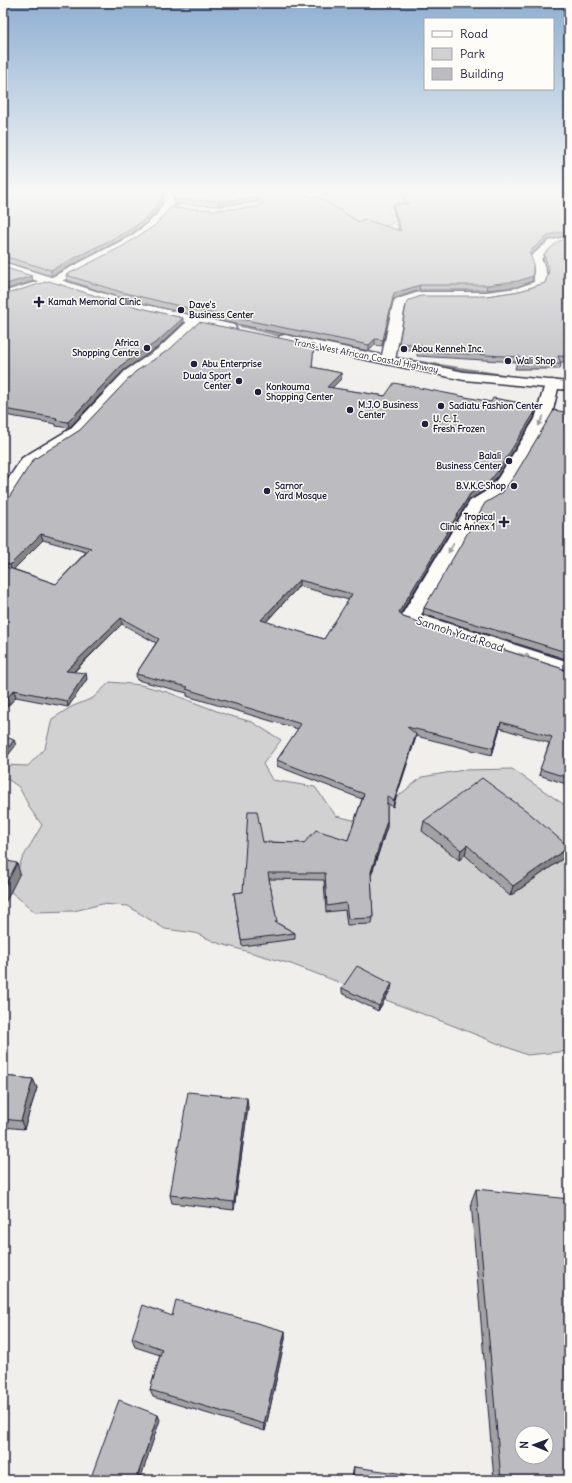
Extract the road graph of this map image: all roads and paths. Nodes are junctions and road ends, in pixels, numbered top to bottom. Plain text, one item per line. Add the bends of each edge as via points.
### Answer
1 (95, 260) edge
2 (536, 260) edge
3 (3, 266) edge
4 (54, 281) junction
5 (3, 296) edge
6 (196, 321) junction
7 (240, 330) edge
8 (270, 336) edge
9 (388, 360) junction
10 (560, 385) edge
11 (3, 500) edge
12 (569, 670) edge

1 - 4 main road
2 - 9 main road via 540,267 540,284 518,291 486,296 419,296 399,303
3 - 4 main road
4 - 5 main road
4 - 6 main road via 117,302
6 - 7 main road
6 - 11 main road via 164,351 130,374 75,432 28,461
8 - 9 main road, Trans-West African Coastal Highway
9 - 10 main road, Trans-West African Coastal Highway via 464,376
10 -> 12 main road, Sannoh Yard Road via 543,419 505,480 494,494 476,505 410,618

